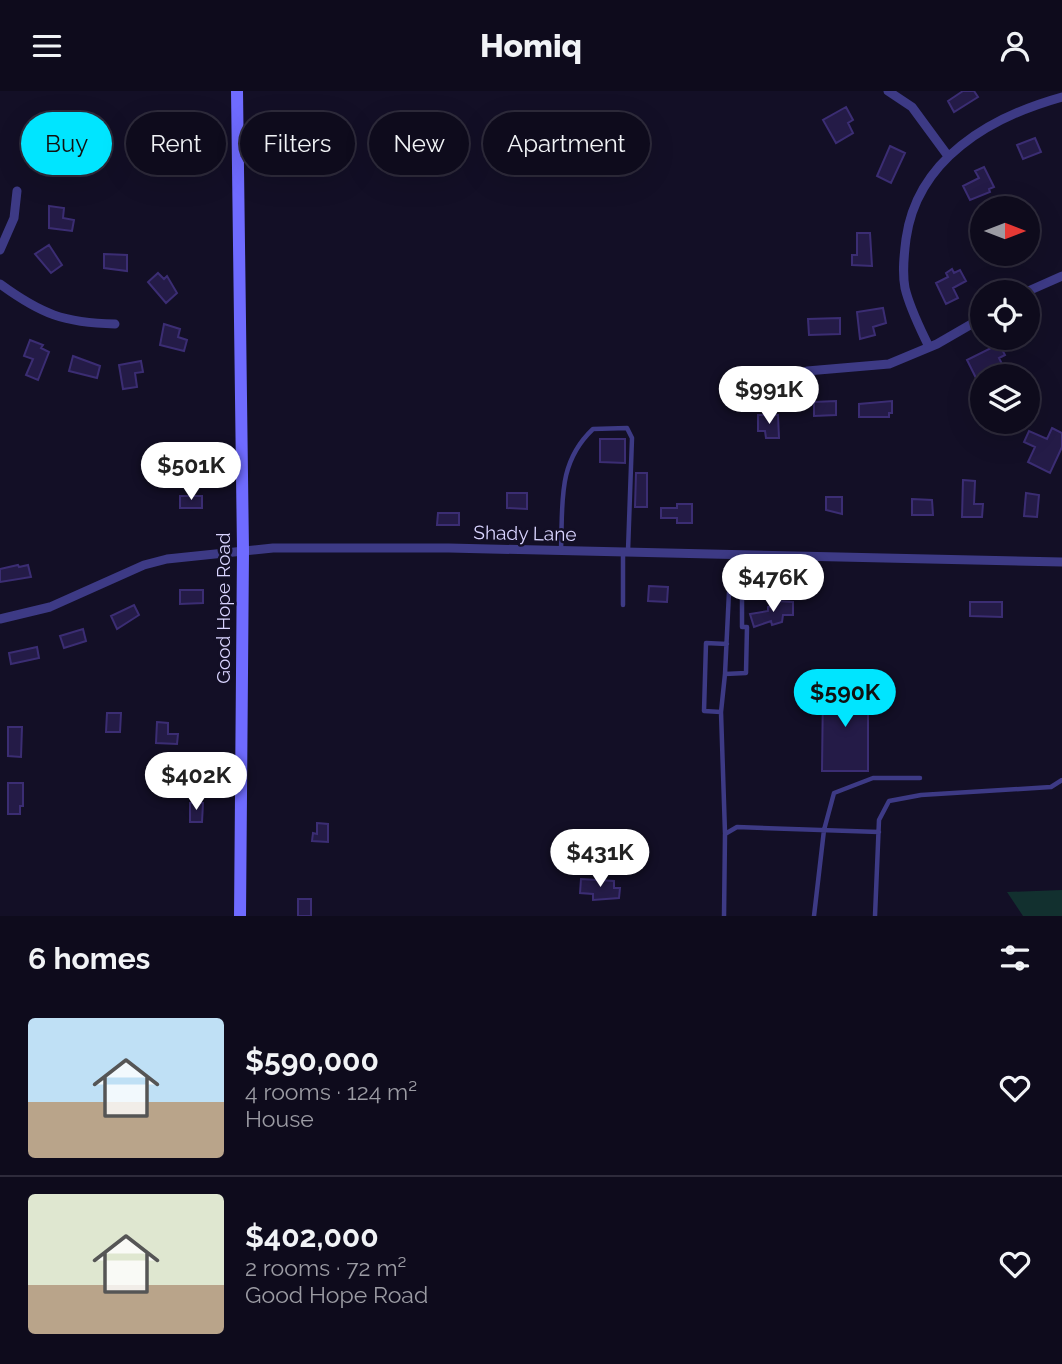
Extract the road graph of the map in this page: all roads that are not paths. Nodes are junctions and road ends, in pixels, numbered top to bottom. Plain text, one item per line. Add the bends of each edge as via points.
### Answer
1 (237, 91) edge
2 (888, 91) edge
3 (1062, 97) edge
4 (948, 156) junction
5 (17, 191) dead end
6 (0, 250) edge
7 (1062, 276) edge
8 (0, 284) edge
9 (1040, 286) edge
10 (115, 324) dead end
11 (970, 325) edge
12 (929, 347) junction
13 (807, 371) dead end
14 (243, 551) junction
15 (561, 552) junction
16 (625, 552) junction
17 (735, 555) junction
18 (1062, 562) edge
19 (735, 585) junction
20 (623, 605) dead end
21 (0, 619) edge
22 (727, 644) junction
23 (725, 674) junction
24 (721, 712) junction
25 (920, 778) dead end
26 (1062, 780) edge
27 (824, 830) junction
28 (879, 832) junction
29 (725, 834) junction
30 (240, 916) edge
31 (724, 916) edge
32 (814, 916) edge
33 (875, 916) edge

1 - 14 main road, Good Hope Road
2 - 4 street via 912,107
3 - 4 street via 1007,116
4 - 12 street via 918,196 904,250 905,287
5 - 6 street via 13,218
7 - 9 street
8 - 10 street via 54,316
11 - 12 street
12 - 13 street via 889,364
14 - 15 street, Shady Lane via 325,547
14 - 21 street, Shady Lane via 144,565 50,607
14 - 30 main road, Good Hope Road
15 - 16 street, Shady Lane
15 - 16 lane via 566,470 570,457 598,427 626,428 632,434
16 - 17 street, Shady Lane
16 - 20 lane
17 - 18 street, Shady Lane
17 - 19 lane
19 - 22 lane via 729,592
19 - 23 lane via 742,593 742,627 747,627 746,674
22 - 23 lane
22 - 24 lane via 706,643 704,711
23 - 24 lane
24 - 29 lane
25 - 27 lane via 873,778 834,793
26 - 28 lane via 1051,787 889,801 879,820
27 - 28 lane
27 - 29 lane via 737,827
27 - 32 lane
28 - 33 lane
29 - 31 lane

